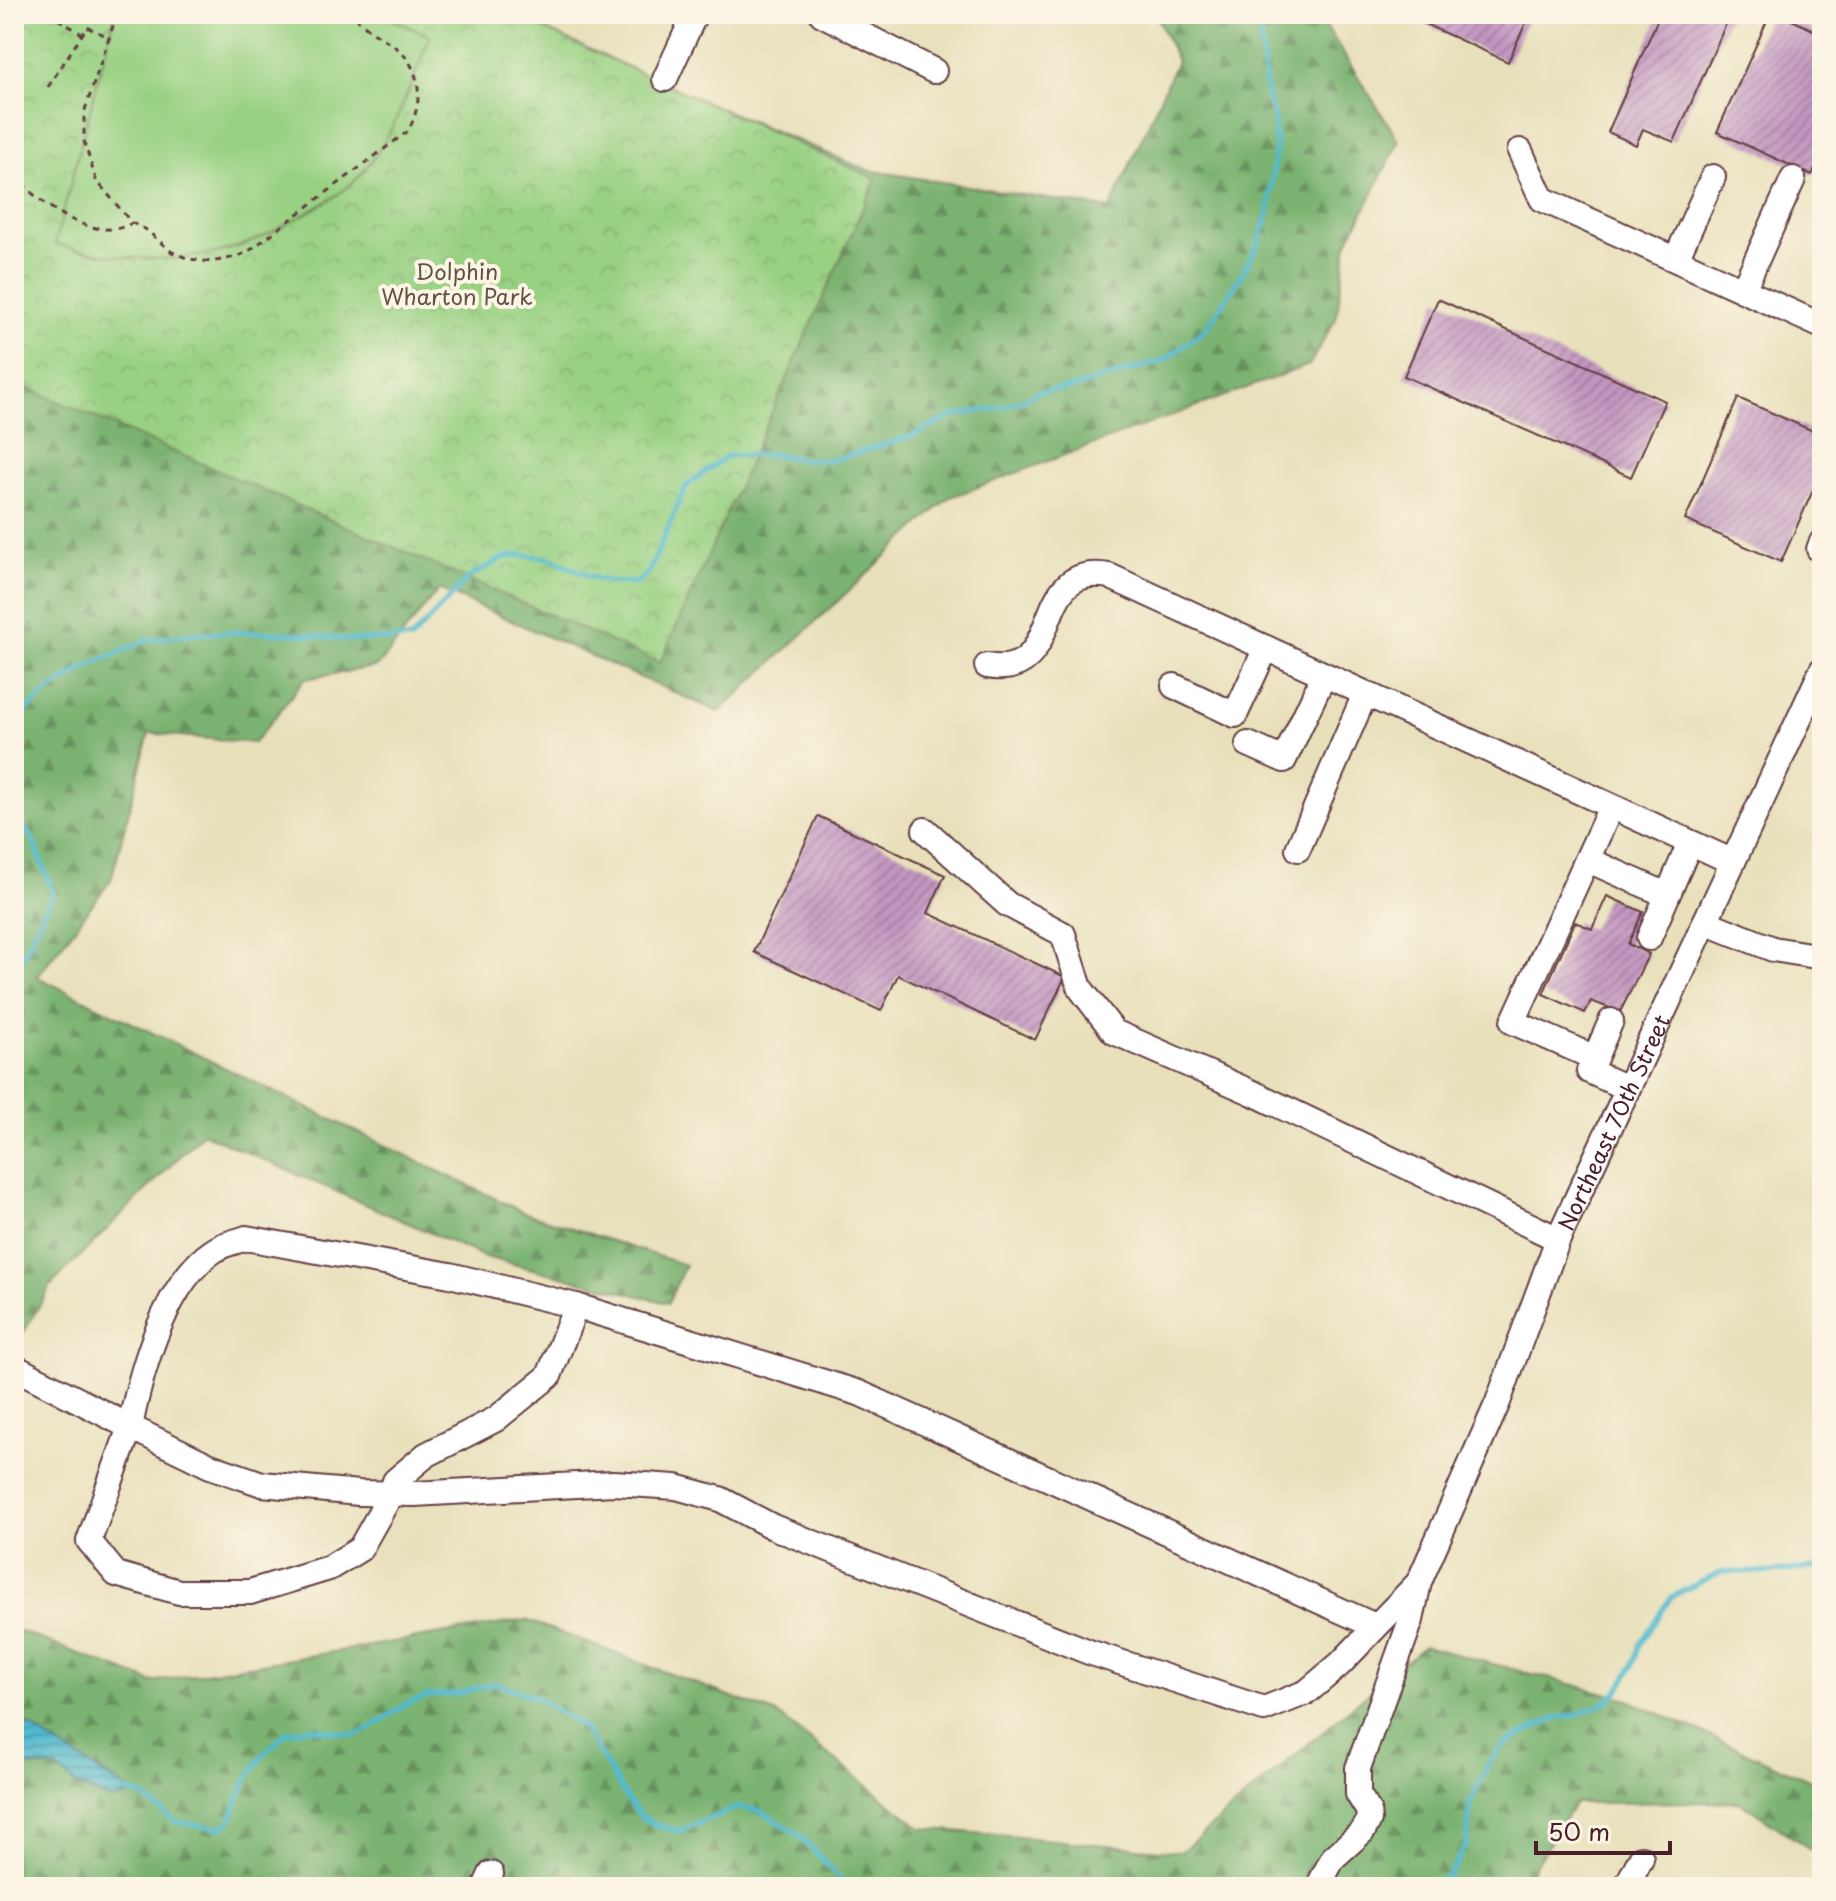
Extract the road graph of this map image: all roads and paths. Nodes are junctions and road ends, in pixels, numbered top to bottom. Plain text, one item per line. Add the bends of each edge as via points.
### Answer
1 (117, 14) edge
2 (353, 14) edge
3 (695, 14) edge
4 (822, 14) edge
5 (58, 19) dead end
6 (82, 34) junction
7 (110, 38) junction
8 (934, 71) dead end
9 (665, 79) dead end
10 (48, 87) dead end
11 (1520, 151) dead end
12 (14, 175) edge
13 (1713, 177) dead end
14 (1793, 179) dead end
15 (132, 223) junction
16 (1676, 259) junction
17 (1743, 290) junction
18 (1822, 326) edge
19 (1822, 542) edge
20 (1822, 551) edge
21 (1266, 648) junction
22 (987, 666) dead end
23 (1822, 670) edge
24 (1324, 675) junction
25 (1174, 686) dead end
26 (1365, 694) junction
27 (1248, 744) dead end
28 (1611, 807) junction
29 (925, 830) dead end
30 (1690, 843) junction
31 (1298, 849) dead end
32 (1588, 860) junction
33 (1733, 862) junction
34 (1667, 895) junction
35 (1705, 922) junction
36 (1649, 938) dead end
37 (1822, 957) edge
38 (1611, 1021) dead end
39 (1595, 1058) junction
40 (1627, 1088) junction
41 (1558, 1239) junction
42 (576, 1306) junction
43 (14, 1367) edge
44 (130, 1427) junction
45 (391, 1494) junction
46 (1419, 1582) junction
47 (1375, 1626) junction
48 (1641, 1858) dead end
49 (1318, 1887) edge
50 (1626, 1887) edge

1 - 7 path
2 - 15 path via 403,55 416,75 417,109 404,136 236,257 189,259
3 - 9 street
4 - 8 street
5 - 6 path
6 - 7 path via 87,27
6 - 10 path
7 - 15 path via 88,97 84,141 96,180
11 - 16 street via 1542,199
12 - 15 path via 38,201 71,220 113,228
13 - 16 street
14 - 17 street
16 - 17 street
17 - 18 street
19 - 20 street
21 - 22 street via 1093,573 1075,578 1060,594 1032,656 1003,669
21 - 24 street
21 - 25 street via 1235,715
23 - 33 street, Northeast 70th Street
24 - 26 street
24 - 27 street via 1284,760
26 - 28 street
26 - 31 street
28 - 30 street
28 - 32 street
29 - 41 street via 1007,904 1063,934 1080,988 1114,1032
30 - 33 street
30 - 34 street
32 - 34 street
32 - 39 street via 1513,1022
33 - 35 street, Northeast 70th Street
34 - 36 street
35 - 37 street via 1773,949
35 - 40 street, Northeast 70th Street
38 - 39 street
39 - 40 street via 1589,1071
40 - 41 street, Northeast 70th Street
41 - 46 street, Northeast 70th Street via 1498,1402
42 - 44 street via 450,1275 246,1238 220,1247 190,1272 163,1316
42 - 45 street via 549,1376 496,1419 426,1455 395,1481
42 - 47 street via 859,1393
43 - 44 street
44 - 45 street via 210,1466 262,1484
44 - 45 street via 89,1541 116,1574 179,1592 250,1592 329,1568 360,1549
45 - 47 street via 614,1483 676,1487 720,1499 773,1527 1089,1652 1264,1709 1307,1692
46 - 47 street
46 - 49 street via 1411,1620 1358,1768 1358,1794 1369,1820 1333,1858
48 - 50 street

